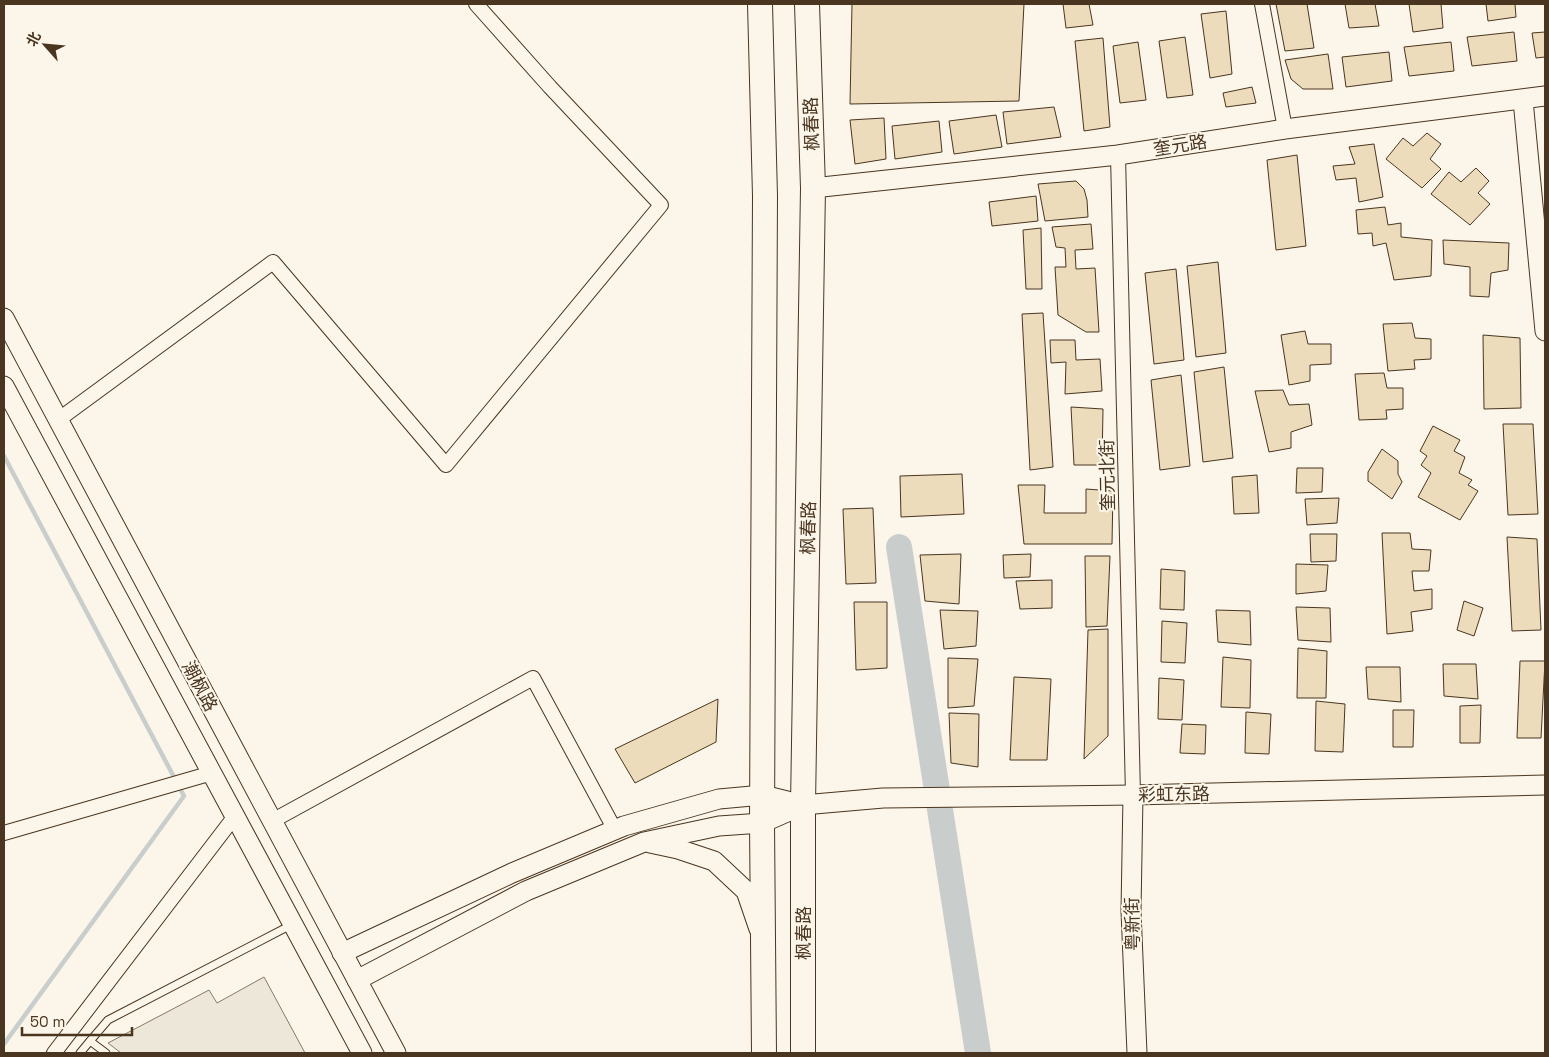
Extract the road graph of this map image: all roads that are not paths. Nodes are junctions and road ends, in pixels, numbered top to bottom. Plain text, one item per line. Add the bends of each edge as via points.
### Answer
1 (476, 4) edge
2 (760, 4) edge
3 (807, 4) edge
4 (1262, 4) edge
5 (1545, 96) edge
6 (1523, 100) junction
7 (1285, 129) junction
8 (1118, 155) junction
9 (813, 188) junction
10 (4, 318) edge
11 (1545, 322) edge
12 (4, 386) edge
13 (58, 420) junction
14 (212, 773) junction
15 (1545, 785) edge
16 (763, 795) junction
17 (1133, 795) junction
18 (803, 805) junction
19 (235, 816) junction
20 (272, 821) junction
21 (762, 822) junction
22 (615, 830) junction
23 (4, 832) edge
24 (644, 842) junction
25 (293, 924) junction
26 (763, 939) junction
27 (342, 953) junction
28 (357, 980) junction
29 (90, 1041) junction
30 (54, 1053) edge
31 (80, 1053) edge
32 (106, 1053) edge
33 (362, 1053) edge
34 (396, 1053) edge
35 (764, 1053) edge
36 (803, 1053) edge
37 (1137, 1053) edge

1 - 13 street via 661,205 446,465 273,262
2 - 16 highway via 765,196
3 - 9 highway, 枫春路
4 - 7 street
5 - 6 main road, 奎元路
6 - 7 main road, 奎元路
6 - 11 main road
7 - 8 main road, 奎元路
8 - 9 main road, 奎元路
8 - 17 street, 奎元北街
9 - 18 highway, 枫春路
10 - 13 main road, 潮枫路
12 - 14 main road, 潮枫路
13 - 20 main road, 潮枫路
14 - 19 main road, 潮枫路
14 - 23 street
15 - 17 main road, 彩虹东路
16 - 18 main road
16 - 21 highway
16 - 22 main road via 719,799
17 - 18 main road, 彩虹东路 via 883,798
17 - 37 main road, 粤新街 via 1131,911
18 - 21 main road
18 - 36 highway, 枫春路
19 - 25 main road, 潮枫路
19 - 30 street
20 - 22 street via 533,678
20 - 27 main road, 潮枫路
21 - 24 main road via 718,826
21 - 26 highway
22 - 27 main road via 512,873
24 - 26 main road via 714,861 746,891
24 - 28 main road via 526,891
25 - 29 lane via 108,1020
25 - 33 main road, 潮枫路
26 - 35 highway
27 - 28 main road, 潮枫路
28 - 34 main road, 潮枫路
29 - 31 lane
29 - 32 lane

